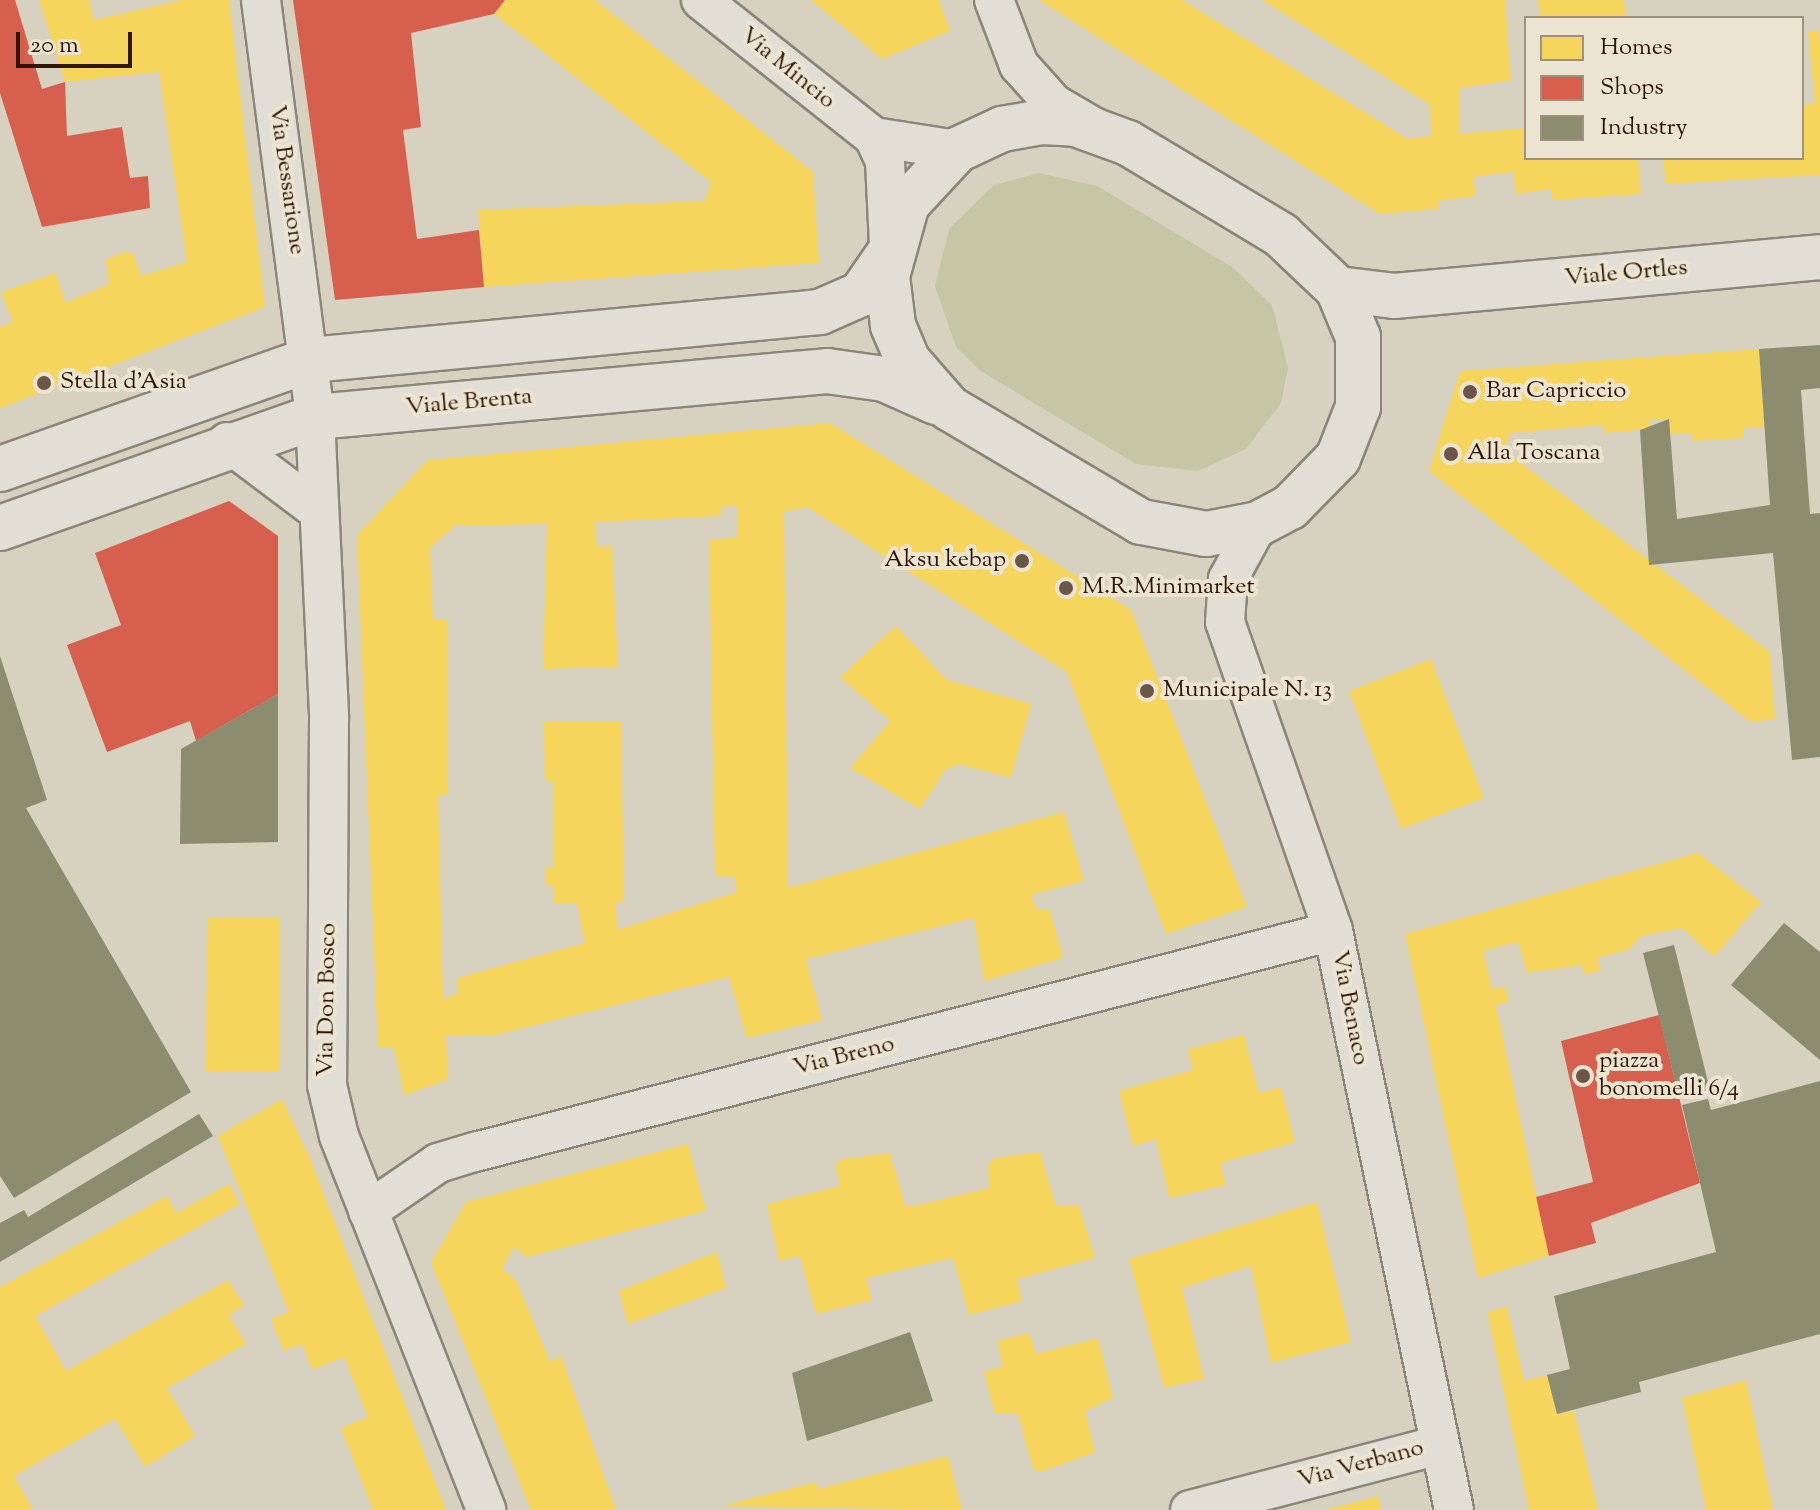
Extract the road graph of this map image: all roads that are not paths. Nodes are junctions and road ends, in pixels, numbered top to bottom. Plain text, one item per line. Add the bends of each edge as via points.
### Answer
1 (261, 0) edge
2 (701, 0) edge
3 (994, 0) edge
4 (1100, 131) junction
5 (874, 137) junction
6 (957, 150) junction
7 (890, 252) junction
8 (1820, 257) edge
9 (1338, 289) junction
10 (1432, 292) junction
11 (310, 360) junction
12 (1362, 362) junction
13 (949, 408) junction
14 (315, 417) junction
15 (227, 442) junction
16 (0, 469) edge
17 (316, 509) junction
18 (1258, 524) junction
19 (0, 528) edge
20 (1333, 931) junction
21 (368, 1211) junction
22 (1439, 1445) junction
23 (486, 1510) edge
24 (1190, 1510) edge
25 (1454, 1510) edge

1 - 11 street, Via Bessarione
2 - 5 street, Via Mincio
3 - 4 street via 1031,80 1064,112
4 - 6 street via 1021,124
4 - 9 street via 1281,235
5 - 6 street, Via Mincio
5 - 7 street via 885,161
6 - 7 street via 907,204
7 - 11 street via 861,294 820,312
7 - 13 street via 888,301 898,340 922,382
8 - 10 street, Viale Ortles
9 - 10 street, Viale Ortles
9 - 12 street
10 - 12 street, Viale Ortles via 1389,317
11 - 14 street, Via Don Bosco
11 - 16 street
12 - 18 street via 1358,407 1338,458 1308,493
13 - 14 street, Viale Brenta via 884,379 827,371
13 - 18 street via 1141,522 1206,534
14 - 15 street, Viale Brenta
14 - 17 street, Via Don Bosco
15 - 17 street
15 - 19 street, Viale Brenta
17 - 21 street, Via Don Bosco via 329,719 327,1085
18 - 20 street, Via Benaco via 1228,579 1225,622
20 - 21 street, Via Breno via 475,1152 438,1163
20 - 22 street, Via Benaco
21 - 23 street, Via Don Bosco
22 - 24 street, Via Verbano
22 - 25 street, Via Benaco

